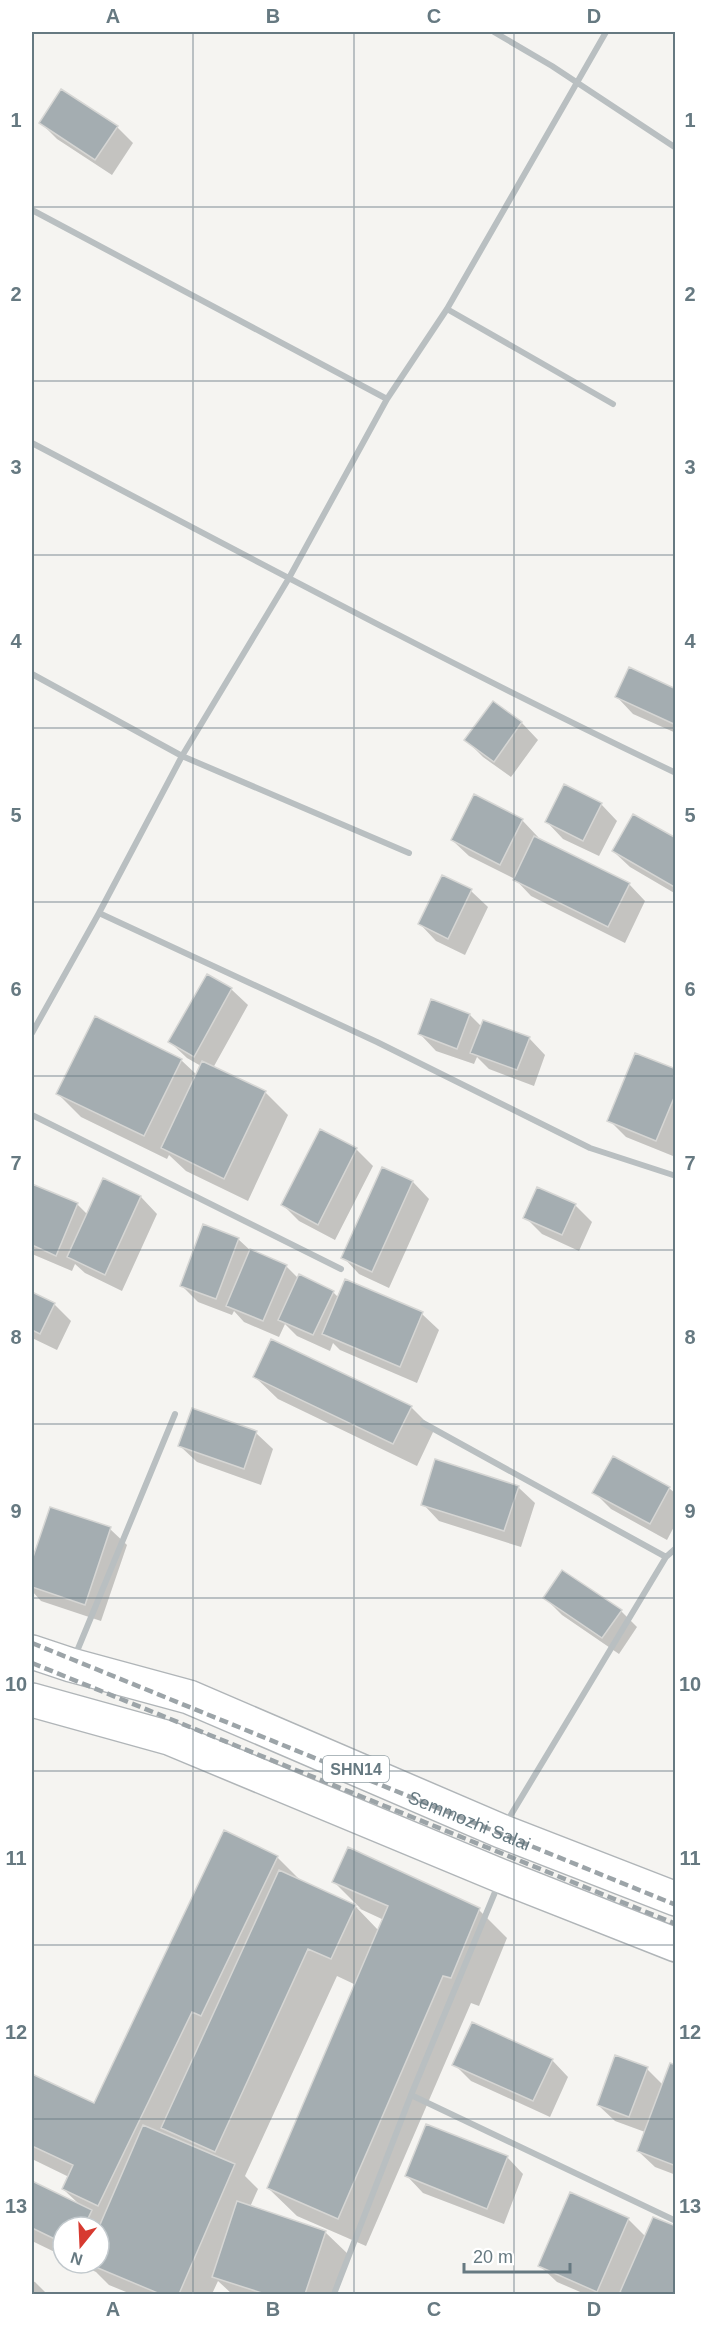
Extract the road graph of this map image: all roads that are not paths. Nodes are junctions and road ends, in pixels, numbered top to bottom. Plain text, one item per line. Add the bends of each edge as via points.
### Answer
1 (494, 32) edge
2 (606, 32) edge
3 (577, 82) junction
4 (675, 148) edge
5 (32, 210) edge
6 (447, 309) junction
7 (387, 399) junction
8 (613, 405) dead end
9 (32, 444) edge
10 (289, 578) junction
11 (32, 674) edge
12 (182, 756) junction
13 (675, 772) edge
14 (409, 853) dead end
15 (99, 913) junction
16 (32, 1033) edge
17 (32, 1115) edge
18 (675, 1176) edge
19 (341, 1269) dead end
20 (175, 1414) dead end
21 (423, 1423) dead end
22 (675, 1548) edge
23 (666, 1557) junction
24 (32, 1652) edge
25 (71, 1665) junction
26 (189, 1696) junction
27 (32, 1700) edge
28 (168, 1738) junction
29 (501, 1831) junction
30 (501, 1876) junction
31 (675, 1899) edge
32 (675, 1945) edge
33 (411, 2095) junction
34 (675, 2222) edge
35 (334, 2295) edge

1 - 3 street
2 - 3 street
3 - 4 street
3 - 6 street
5 - 7 street
6 - 7 street
6 - 8 street
7 - 10 street
9 - 10 street
10 - 12 street
10 - 13 street
11 - 12 street
12 - 14 street
12 - 15 street
15 - 16 street
15 - 18 street via 377,1042 590,1148
17 - 19 street
20 - 25 street
21 - 23 street
22 - 23 street
23 - 29 street
24 - 25 main road, Semmozhi Salai / SHN14
25 - 26 main road, Semmozhi Salai / SHN14
26 - 28 main road
26 - 29 main road, Semmozhi Salai / SHN14
27 - 28 main road, SHN14
28 - 30 main road, SHN14
29 - 31 main road, Semmozhi Salai / SHN14
30 - 32 main road, SHN14
30 - 33 street
33 - 34 street
33 - 35 street

